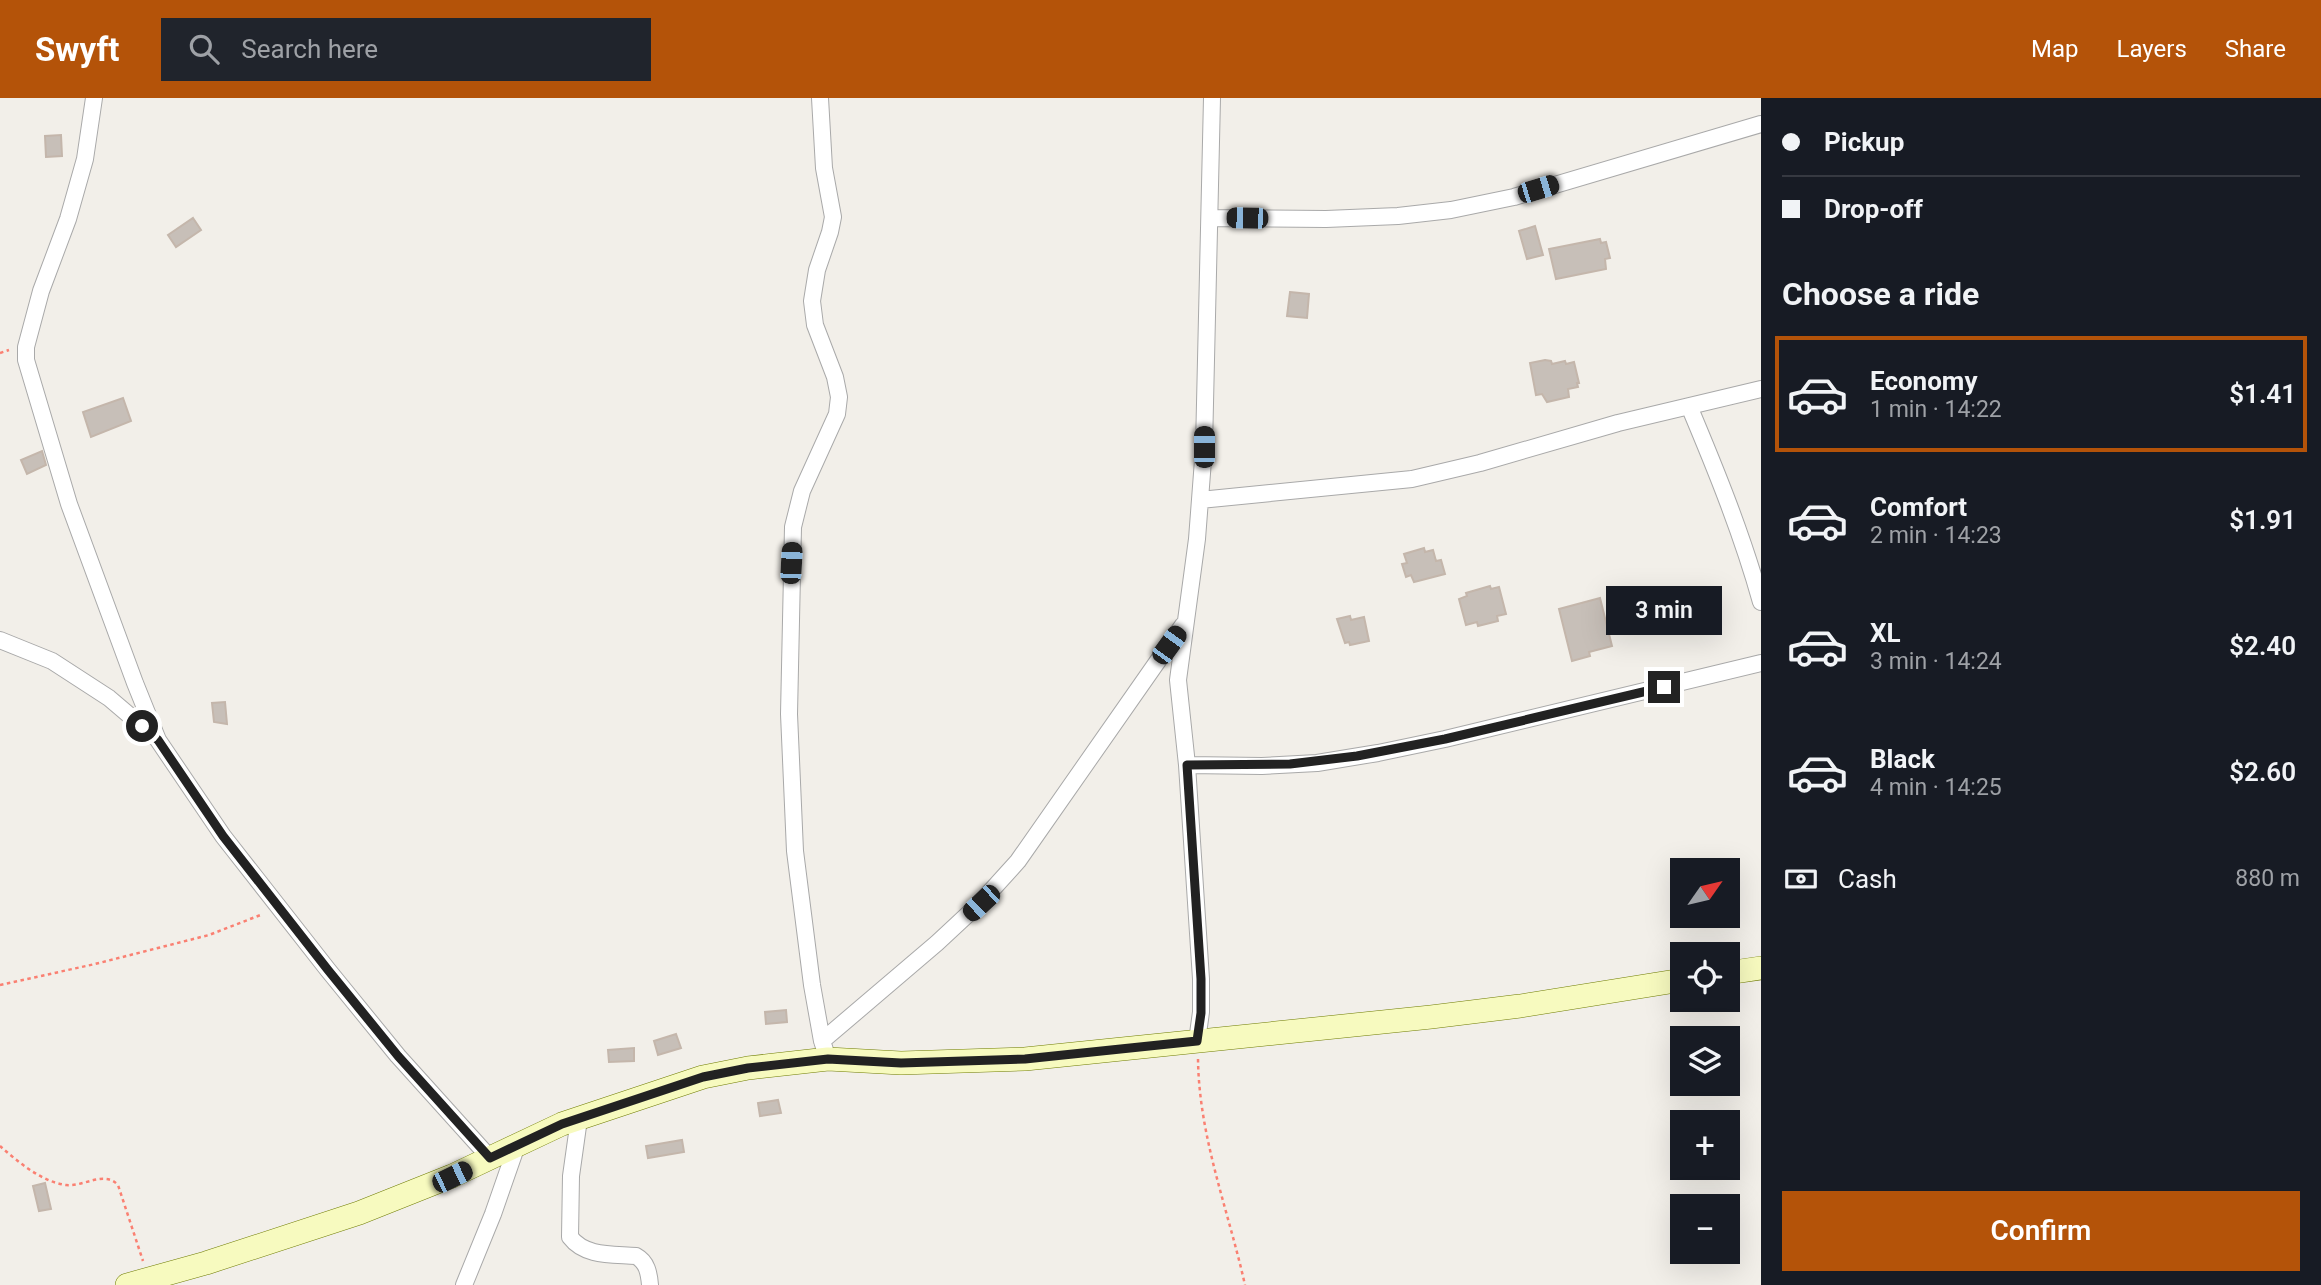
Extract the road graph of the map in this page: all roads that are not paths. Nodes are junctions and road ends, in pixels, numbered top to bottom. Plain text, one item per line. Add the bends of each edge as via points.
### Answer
1 (94, 98) edge
2 (820, 98) edge
3 (1212, 98) edge
4 (1761, 124) edge
5 (1210, 218) junction
6 (1761, 389) edge
7 (1689, 406) junction
8 (1199, 500) junction
9 (1761, 601) edge
10 (1185, 623) junction
11 (0, 640) edge
12 (1761, 663) edge
13 (158, 740) junction
14 (1187, 765) junction
15 (1760, 971) edge
16 (1740, 972) edge
17 (1670, 982) edge
18 (1197, 1041) junction
19 (825, 1050) junction
20 (579, 1119) junction
21 (517, 1145) junction
22 (490, 1158) junction
23 (127, 1285) edge
24 (464, 1285) edge
25 (650, 1285) edge

1 - 13 street via 85,159 41,291 26,360 69,505
2 - 19 street via 824,169 833,217 812,301 815,325 839,397 837,414 802,491 793,527 789,714 795,851
3 - 5 street
4 - 5 street via 1514,197 1451,209 1326,219
5 - 8 street
6 - 7 street
7 - 8 street via 1412,479
7 - 9 street via 1726,494
8 - 10 street
10 - 14 street via 1178,680
10 - 19 street via 1018,860 981,903
11 - 13 street via 52,661 109,698
12 - 14 street via 1378,753 1317,763
13 - 22 street via 223,836 279,907 398,1056
14 - 18 street via 1201,979
15 - 16 street
17 - 18 street via 1469,1012
18 - 19 street via 980,1062 901,1063
19 - 20 street via 703,1077
20 - 21 street
20 - 25 street via 570,1237 591,1252 642,1259
21 - 22 street
21 - 24 street
22 - 23 street via 359,1213

